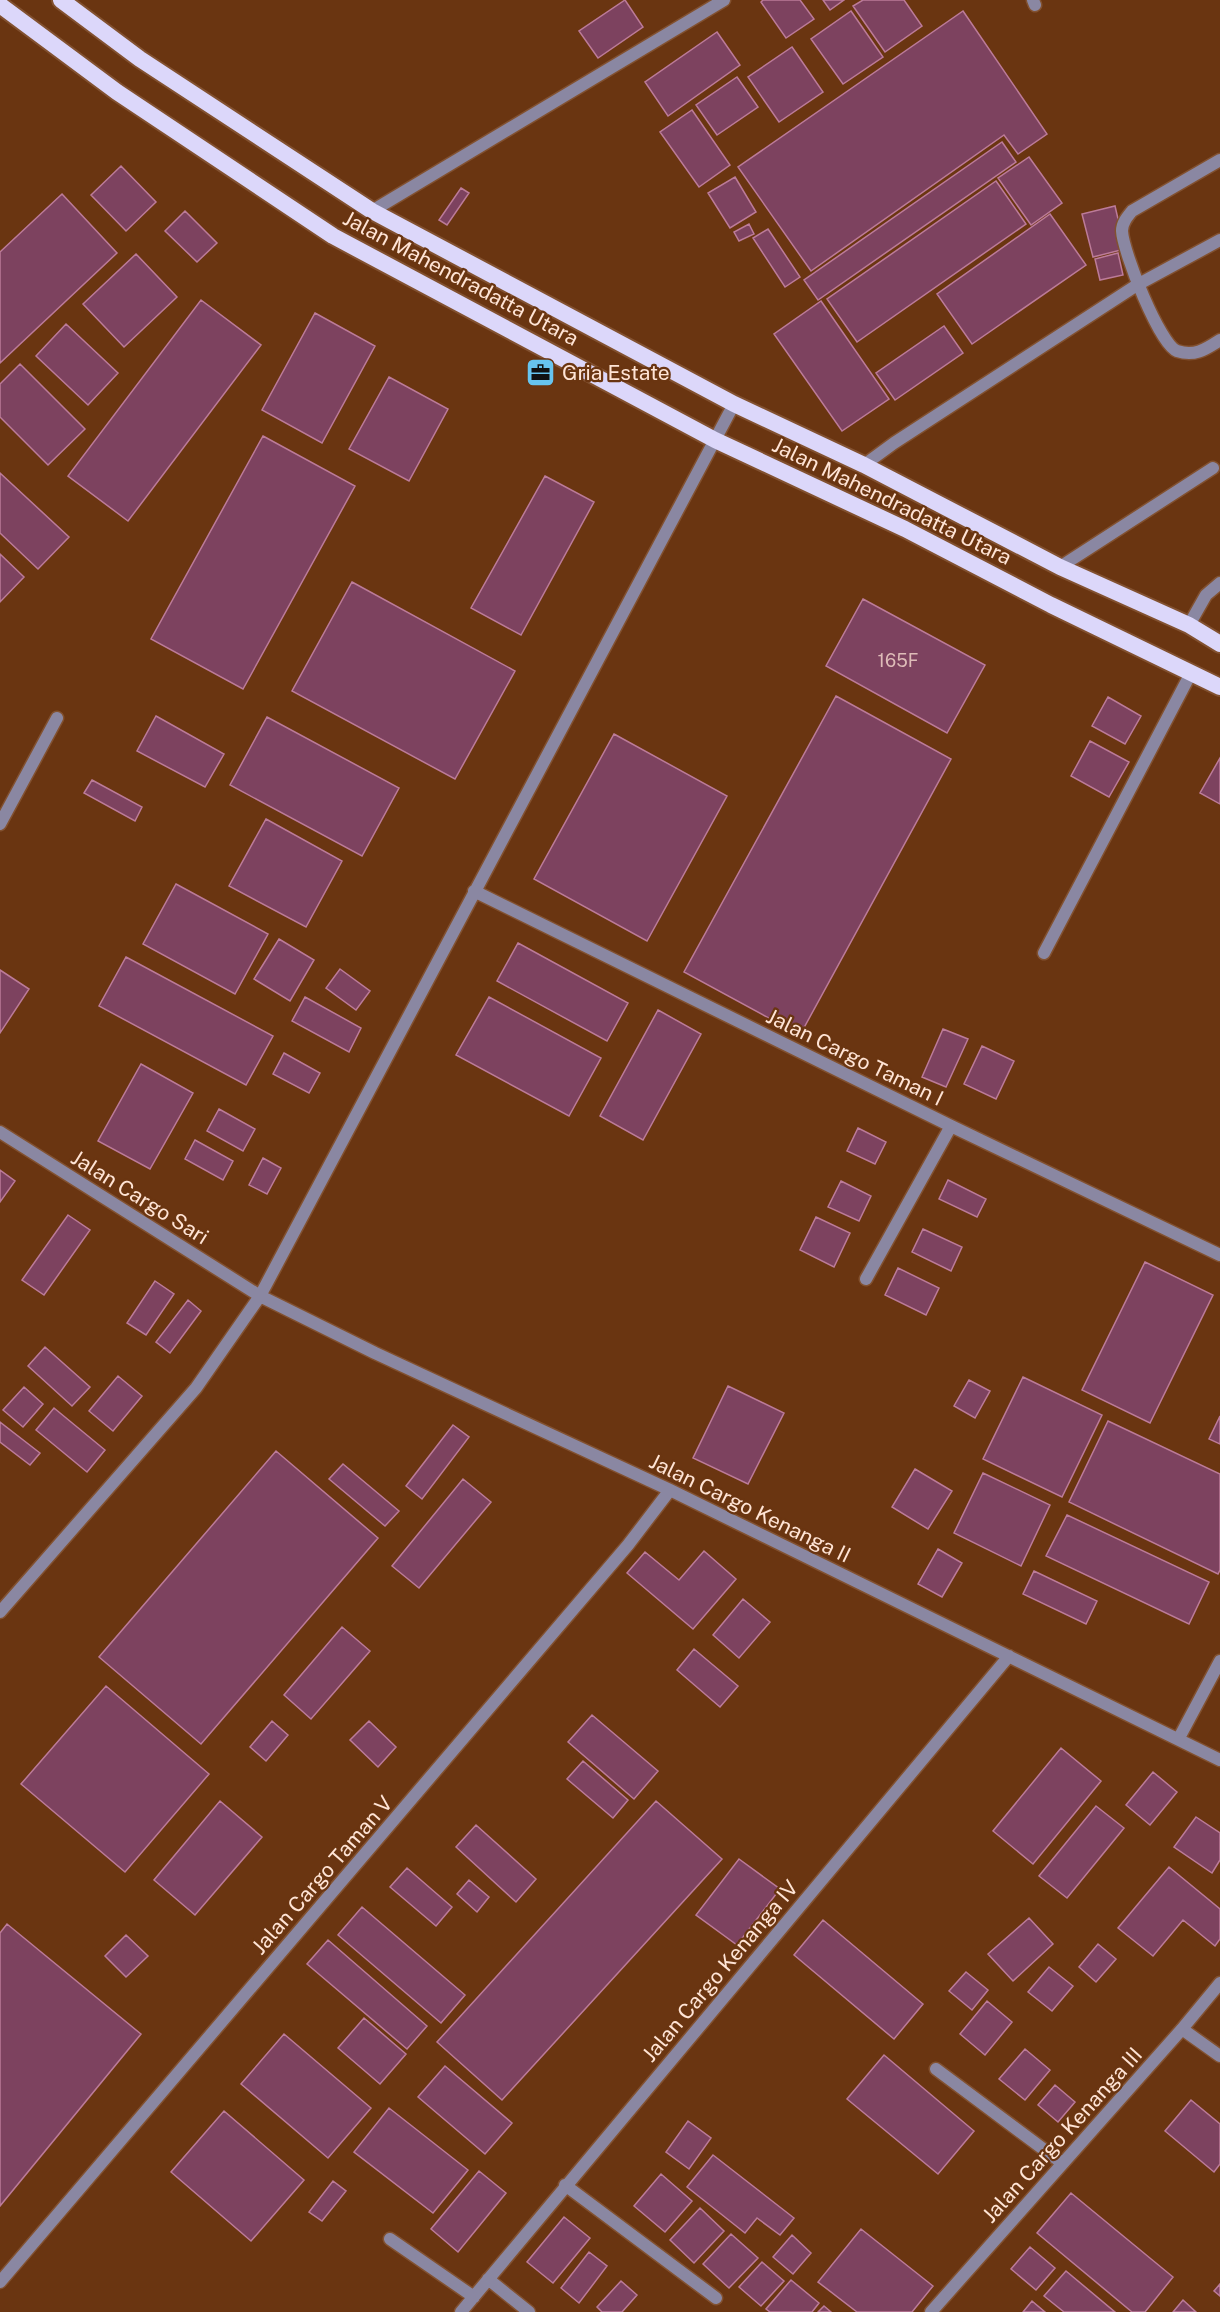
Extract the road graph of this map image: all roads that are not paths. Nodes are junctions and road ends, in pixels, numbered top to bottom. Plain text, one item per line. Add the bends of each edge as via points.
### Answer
1 (61, 0) edge
2 (724, 0) edge
3 (0, 5) edge
4 (1220, 160) edge
5 (372, 211) junction
6 (1220, 240) edge
7 (1137, 285) junction
8 (1220, 340) edge
9 (734, 404) junction
10 (715, 440) junction
11 (864, 465) junction
12 (1213, 468) dead end
13 (1060, 567) junction
14 (1220, 583) edge
15 (1189, 625) junction
16 (1220, 644) edge
17 (1191, 673) junction
18 (1220, 687) edge
19 (57, 718) dead end
20 (0, 824) edge
21 (474, 891) junction
22 (1044, 952) dead end
23 (951, 1126) junction
24 (0, 1132) edge
25 (1220, 1255) edge
26 (866, 1279) dead end
27 (260, 1296) junction
28 (670, 1490) junction
29 (0, 1612) edge
30 (1009, 1656) junction
31 (1220, 1661) edge
32 (1179, 1738) junction
33 (1220, 1760) edge
34 (1220, 1983) edge
35 (1182, 2030) junction
36 (1220, 2056) edge
37 (936, 2069) dead end
38 (1062, 2163) junction
39 (565, 2185) junction
40 (390, 2239) dead end
41 (488, 2279) junction
42 (0, 2282) edge
43 (474, 2296) junction
44 (717, 2298) dead end
45 (461, 2312) edge
46 (529, 2312) edge
47 (931, 2312) edge

1 - 5 highway, Jalan Mahendradatta Utara via 140,59
2 - 5 street
3 - 10 highway, Jalan Mahendradatta Utara via 117,92 333,236
4 - 7 street via 1132,211 1125,220 1122,230
5 - 9 highway, Jalan Mahendradatta Utara
6 - 7 street
7 - 8 street via 1175,350 1191,354
7 - 11 street
9 - 10 street
9 - 11 highway, Jalan Mahendradatta Utara
10 - 17 highway, Jalan Mahendradatta Utara via 905,529
10 - 21 street
11 - 13 highway, Jalan Mahendradatta Utara
12 - 13 street
13 - 15 highway, Jalan Mahendradatta Utara
14 - 15 street via 1206,595
15 - 16 highway, Jalan Mahendradatta Utara
17 - 18 highway, Jalan Mahendradatta Utara
17 - 22 street
19 - 20 street
21 - 23 street, Jalan Cargo Taman I
21 - 27 street
23 - 25 street, Jalan Cargo Taman I
23 - 26 street
24 - 27 street, Jalan Cargo Sari
27 - 28 street, Jalan Cargo Kenanga II
27 - 29 street via 196,1388
28 - 30 street, Jalan Cargo Kenanga II
28 - 42 street, Jalan Cargo Taman V via 613,1563
30 - 32 street, Jalan Cargo Kenanga II
30 - 39 street, Jalan Cargo Kenanga IV
31 - 32 street
32 - 33 street, Jalan Cargo Kenanga II
34 - 35 street, Jalan Cargo Kenanga III
35 - 36 street
35 - 38 street, Jalan Cargo Kenanga III
37 - 38 street
38 - 47 street, Jalan Cargo Kenanga III
39 - 41 street, Jalan Cargo Kenanga IV
39 - 44 street
40 - 43 street
41 - 43 street, Jalan Cargo Kenanga IV
41 - 46 street
43 - 45 street, Jalan Cargo Kenanga IV

